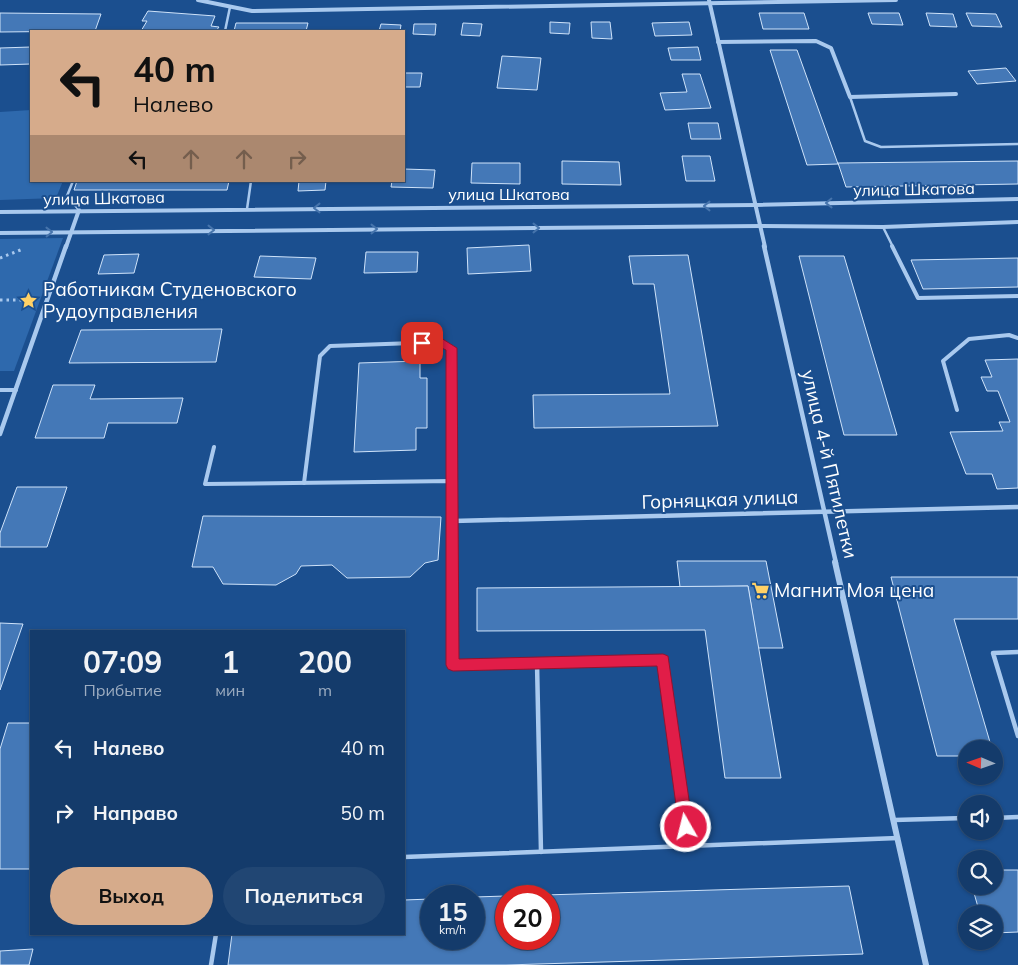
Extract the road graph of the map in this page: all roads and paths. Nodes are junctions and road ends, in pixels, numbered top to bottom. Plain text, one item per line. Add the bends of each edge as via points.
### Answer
1 (198, 0) edge
2 (896, 0) edge
3 (709, 2) edge
4 (230, 7) junction
5 (225, 30) edge
6 (718, 42) junction
7 (956, 94) dead end
8 (850, 97) junction
9 (1018, 144) edge
10 (73, 182) edge
11 (251, 182) edge
12 (1018, 199) edge
13 (756, 205) junction
14 (247, 209) junction
15 (79, 210) junction
16 (0, 212) edge
17 (1018, 222) edge
18 (761, 226) junction
19 (883, 227) junction
20 (72, 231) junction
21 (0, 233) edge
22 (1018, 296) edge
23 (0, 300) edge
24 (29, 300) dead end
25 (1018, 338) edge
26 (0, 390) edge
27 (16, 390) junction
28 (957, 410) dead end
29 (0, 434) edge
30 (214, 446) dead end
31 (452, 481) junction
32 (304, 483) junction
33 (1018, 507) edge
34 (825, 511) junction
35 (453, 521) junction
36 (1018, 652) edge
37 (537, 663) junction
38 (1018, 736) edge
39 (1018, 817) edge
40 (958, 818) edge
41 (1003, 818) edge
42 (894, 820) junction
43 (898, 838) junction
44 (688, 846) junction
45 (541, 852) junction
46 (405, 857) edge
47 (216, 935) edge
48 (211, 965) edge
49 (926, 965) edge

1 - 4 street
2 - 3 street
3 - 4 street via 307,11 252,11
3 - 6 street, улица 4-й Пятилетки
4 - 5 lane
6 - 8 street via 816,41 831,48
6 - 13 street, улица 4-й Пятилетки
7 - 8 street
8 - 9 lane via 865,141 881,146
10 - 15 lane via 66,196
11 - 14 lane
12 -> 13 street, улица Шкатова
13 -> 14 street, улица Шкатова
13 - 18 street, улица 4-й Пятилетки
14 - 15 street, улица Шкатова
15 - 16 street, улица Шкатова
15 - 20 street
17 - 19 street, улица Шкатова
18 - 19 street, улица Шкатова
20 -> 18 street, улица Шкатова
18 - 34 street, улица 4-й Пятилетки
19 - 22 lane via 918,298
21 -> 20 street, улица Шкатова
20 - 27 street
23 - 24 path
25 - 28 lane via 1009,335 969,339 944,361
26 - 27 lane
27 - 29 street
30 - 32 lane via 205,484
31 - 32 lane
31 - 32 lane via 452,348 441,342 330,346 320,356
31 - 35 lane
33 - 34 street, Горняцкая улица
34 - 35 street, Горняцкая улица
34 - 42 street, улица 4-й Пятилетки
35 - 37 lane via 453,665
36 - 38 lane via 993,653
37 - 44 lane via 663,660
37 - 45 lane
39 - 41 lane
40 - 42 lane
42 - 43 street, улица 4-й Пятилетки
43 - 44 lane
43 - 49 street, улица 4-й Пятилетки
44 - 45 lane
45 - 46 lane
47 - 48 lane

